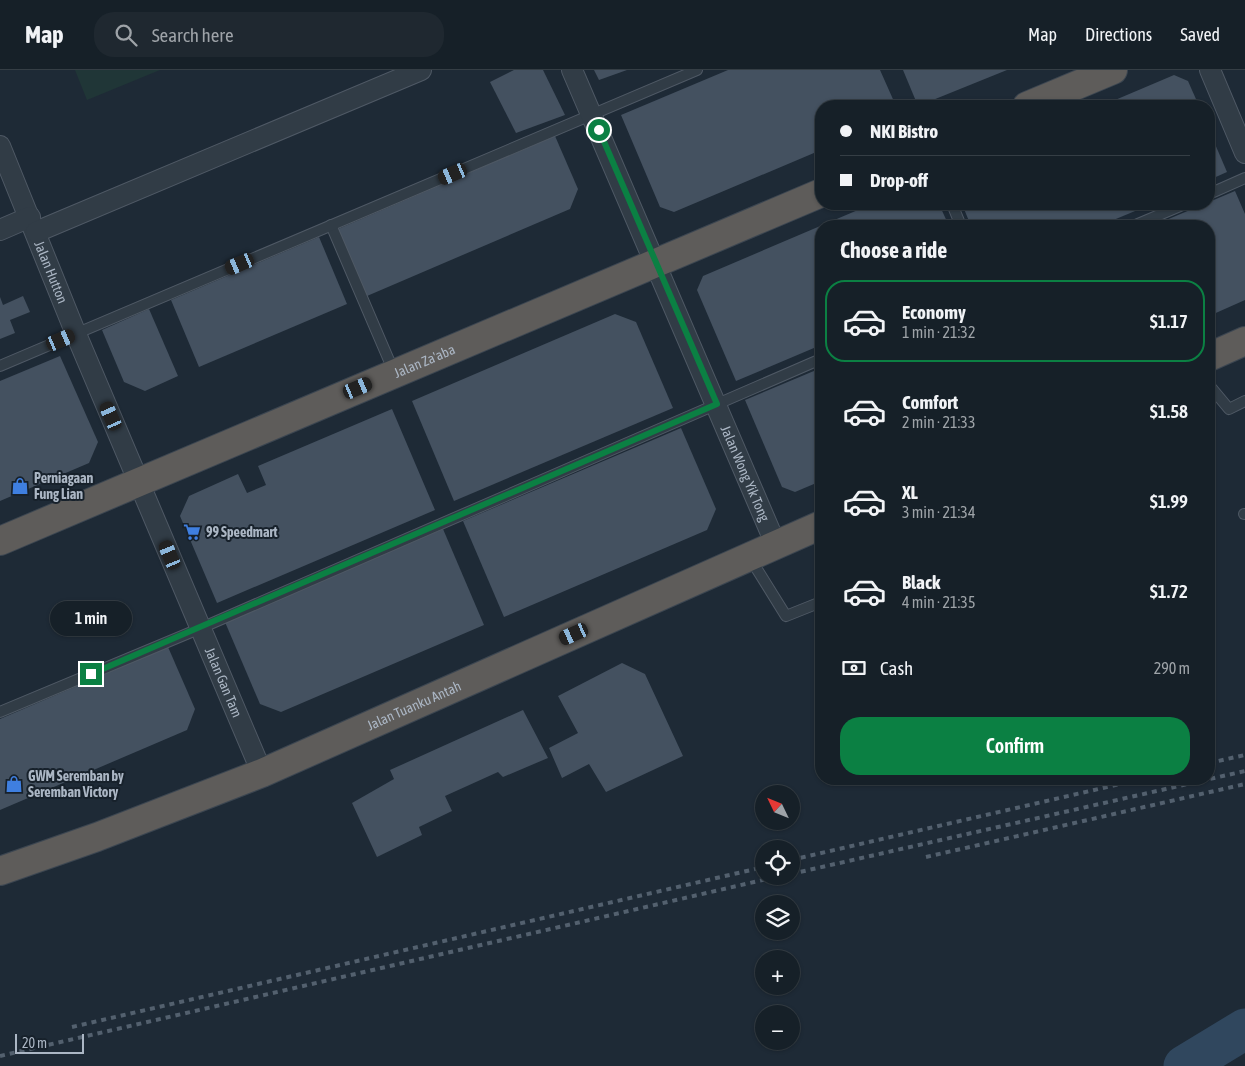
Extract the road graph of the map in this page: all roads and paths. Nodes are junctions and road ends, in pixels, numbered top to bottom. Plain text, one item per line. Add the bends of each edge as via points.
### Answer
1 (421, 70) edge
2 (572, 70) edge
3 (697, 70) edge
4 (1113, 70) edge
5 (1210, 70) edge
6 (1041, 100) edge
7 (592, 114) junction
8 (0, 146) edge
9 (1245, 153) edge
10 (1245, 178) edge
11 (1215, 191) edge
12 (815, 196) edge
13 (1171, 210) edge
14 (1147, 220) edge
15 (33, 224) junction
16 (331, 225) junction
17 (0, 230) edge
18 (656, 262) junction
19 (76, 334) junction
20 (1245, 341) edge
21 (1215, 354) edge
22 (815, 362) edge
23 (0, 366) edge
24 (395, 373) junction
25 (1215, 393) edge
26 (1245, 401) edge
27 (717, 404) junction
28 (140, 481) junction
29 (815, 528) edge
30 (0, 541) edge
31 (776, 544) junction
32 (750, 556) junction
33 (815, 604) edge
34 (201, 628) junction
35 (0, 712) edge
36 (262, 773) junction
37 (0, 871) edge

1 - 15 street
2 - 7 street, Jalan Wong Yik Tong
3 - 7 lane
4 - 6 highway
5 - 9 street
7 - 16 lane
7 - 18 street, Jalan Wong Yik Tong
8 - 15 street, Jalan Hutton
10 - 11 lane
12 - 18 highway, Jalan Za'aba
13 - 14 lane
15 - 17 street
15 - 19 street, Jalan Hutton
16 - 19 lane
16 - 24 lane
18 - 24 highway, Jalan Za'aba
18 - 27 street, Jalan Wong Yik Tong
19 - 23 lane
19 - 28 street, Jalan Hutton
20 - 21 highway
22 - 27 lane
24 - 28 highway, Jalan Za'aba
25 - 26 lane via 1228,409
27 - 31 street, Jalan Wong Yik Tong
27 - 34 lane
28 - 30 highway, Jalan Za'aba
28 - 34 street, Jalan Gan Tam
29 - 31 highway, Jalan Tuanku Antah
31 - 32 highway, Jalan Tuanku Antah
32 - 33 lane via 786,616
32 - 36 highway, Jalan Tuanku Antah
34 - 35 lane
34 - 36 street, Jalan Gan Tam
36 - 37 highway, Jalan Tuanku Antah

